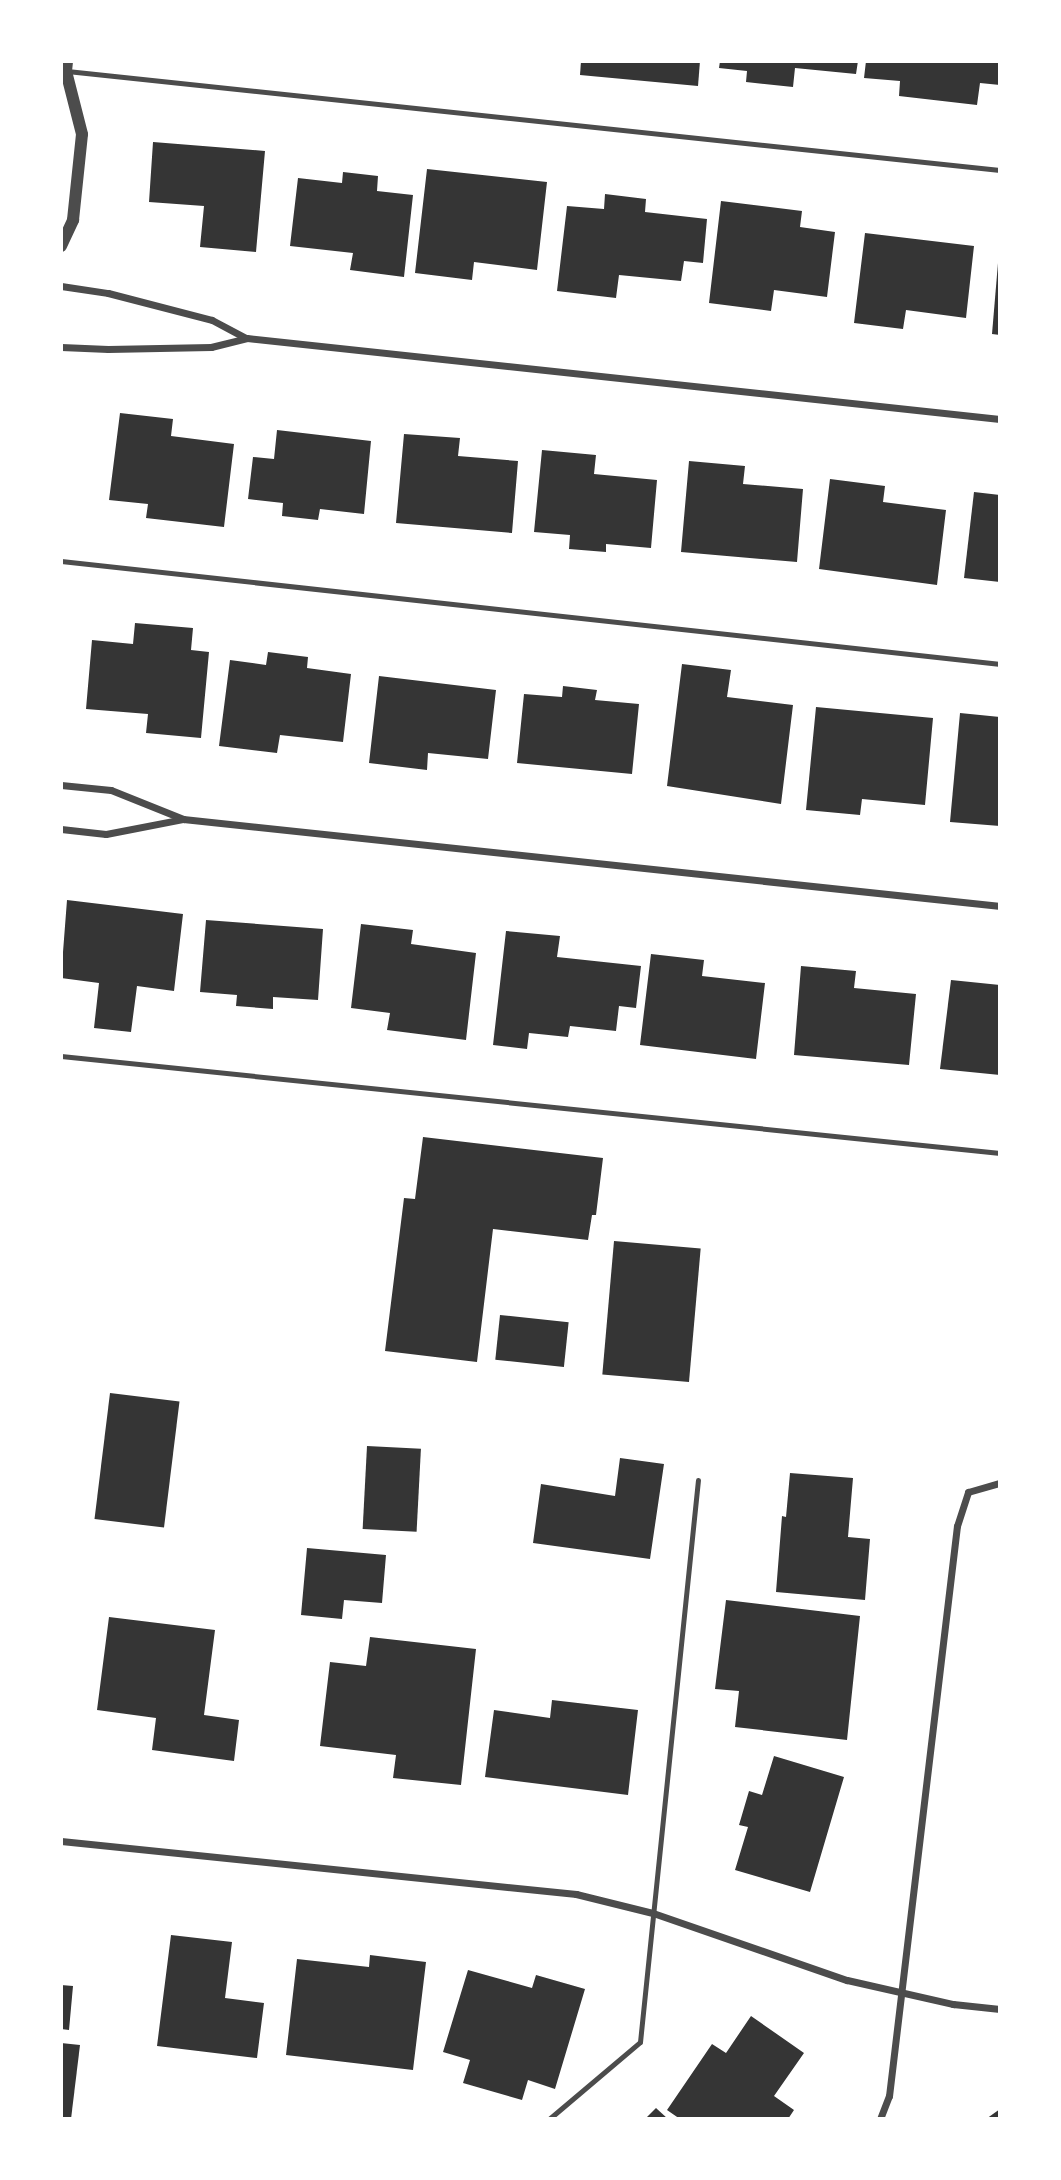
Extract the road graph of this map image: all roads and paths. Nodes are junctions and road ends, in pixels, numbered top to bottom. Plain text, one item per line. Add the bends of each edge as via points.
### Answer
1 (65, 71) edge
2 (1000, 170) edge
3 (61, 246) edge
4 (61, 286) edge
5 (247, 338) junction
6 (61, 347) edge
7 (1000, 419) edge
8 (61, 561) edge
9 (1000, 664) edge
10 (61, 785) edge
11 (183, 819) junction
12 (61, 830) edge
13 (1000, 906) edge
14 (61, 1056) edge
15 (1000, 1153) edge
16 (698, 1480) dead end
17 (1000, 1483) edge
18 (61, 1841) edge
19 (653, 1913) junction
20 (901, 1993) junction
21 (1000, 2009) edge
22 (549, 2119) edge
23 (880, 2119) edge

1 - 2 lane
1 - 3 street via 82,134 73,219
4 - 5 street via 212,320
5 - 6 street via 211,347
5 - 7 street
8 - 9 lane
10 - 11 street via 111,790
11 - 12 street via 106,834
11 - 13 street
14 - 15 lane
16 - 19 lane
17 - 20 street via 968,1492 957,1526
18 - 19 street via 576,1894
19 - 20 street via 847,1980
19 - 22 lane via 640,2042
20 - 21 street
20 - 23 street via 889,2096

